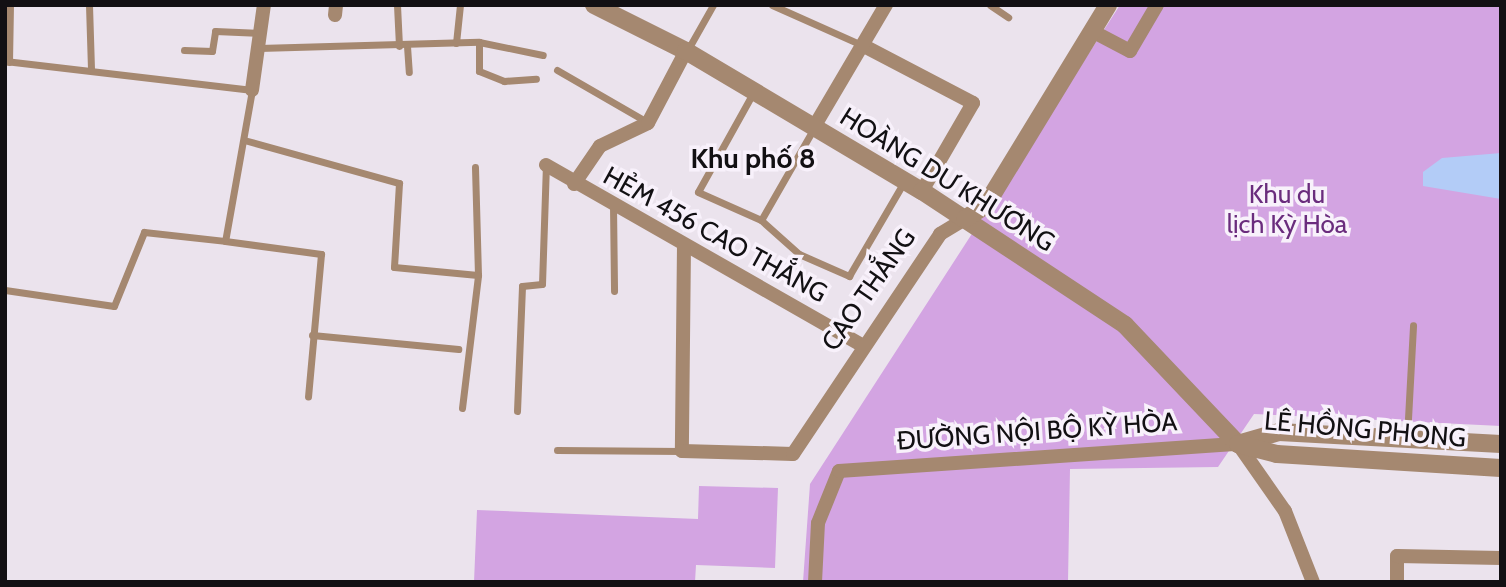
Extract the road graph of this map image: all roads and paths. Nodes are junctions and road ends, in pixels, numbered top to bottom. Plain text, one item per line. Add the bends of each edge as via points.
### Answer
1 (10, 5) edge
2 (89, 5) edge
3 (264, 5) edge
4 (397, 5) edge
5 (460, 5) edge
6 (594, 5) edge
7 (713, 5) edge
8 (772, 5) edge
9 (886, 5) edge
10 (1108, 5) edge
11 (1157, 5) edge
12 (993, 6) edge
13 (1008, 16) dead end
14 (1092, 31) junction
15 (260, 41) junction
16 (456, 43) junction
17 (479, 43) junction
18 (403, 46) junction
19 (864, 46) junction
20 (184, 50) dead end
21 (686, 51) junction
22 (542, 55) dead end
23 (7, 62) edge
24 (557, 70) dead end
25 (91, 71) junction
26 (409, 72) dead end
27 (536, 79) dead end
28 (252, 90) junction
29 (753, 92) junction
30 (648, 123) junction
31 (814, 127) junction
32 (244, 140) junction
33 (546, 165) joint
34 (475, 167) dead end
35 (905, 182) junction
36 (574, 184) junction
37 (922, 191) junction
38 (613, 205) junction
39 (965, 219) junction
40 (761, 220) junction
41 (225, 241) junction
42 (684, 245) junction
43 (478, 275) junction
44 (5, 290) edge
45 (614, 291) dead end
46 (1413, 325) dead end
47 (313, 335) junction
48 (861, 345) junction
49 (458, 349) dead end
50 (308, 396) dead end
51 (462, 408) dead end
52 (517, 411) dead end
53 (1406, 438) junction
54 (1237, 444) junction
55 (1501, 444) edge
56 (557, 450) dead end
57 (682, 451) junction
58 (1501, 468) edge
59 (1501, 558) edge
60 (815, 582) edge
61 (1313, 582) edge
62 (1397, 582) edge

1 - 23 lane
2 - 25 lane
3 - 15 street
4 - 18 lane
5 - 16 lane
6 - 21 street, HOÀNG DƯ KHƯƠNG
7 - 21 lane
8 - 19 lane
9 - 19 street
10 - 14 street, CAO THẮNG
11 - 14 street via 1130,51
12 - 13 lane
14 - 39 street, CAO THẮNG via 986,205
15 - 18 lane
15 - 20 lane via 215,31 212,51
15 - 28 street
16 - 17 lane
16 - 18 lane
17 - 22 lane
17 - 27 lane via 479,71 504,81
18 - 26 lane
19 - 31 street
19 - 37 street via 973,103
21 - 29 street, HOÀNG DƯ KHƯƠNG
21 - 30 street
23 - 25 lane
24 - 30 lane
25 - 28 lane
28 - 32 lane
29 - 31 street, HOÀNG DƯ KHƯƠNG
29 - 40 lane via 698,192
30 - 36 street via 600,146
31 - 35 street, HOÀNG DƯ KHƯƠNG
31 - 40 lane
32 - 41 lane
32 - 43 lane via 399,183 394,267
33 - 36 street, HẺM 456 CAO THẮNG
33 - 52 lane via 542,284 522,286
34 - 43 lane
35 - 37 street, HOÀNG DƯ KHƯƠNG
35 - 40 lane via 849,276 799,254
36 - 38 street, HẺM 456 CAO THẮNG
37 - 39 street, HOÀNG DƯ KHƯƠNG
38 - 42 street, HẺM 456 CAO THẮNG
38 - 45 lane
39 - 48 street, CAO THẮNG via 940,234
39 - 54 street, HOÀNG DƯ KHƯƠNG via 1125,325
41 - 44 lane via 144,232 114,306
41 - 47 lane via 321,254
42 - 48 street, HẺM 456 CAO THẮNG
42 - 57 street
43 - 51 lane
46 - 53 lane
47 - 49 lane
47 - 50 lane
48 - 57 street, CAO THẮNG via 793,454
53 - 54 street, LÊ HỒNG PHONG via 1279,432
53 - 55 street, LÊ HỒNG PHONG
54 - 58 street, LÊ HỒNG PHONG via 1277,454
54 - 60 street, ĐƯỜNG NỘI BỘ KỲ HÒA via 839,471 818,523
54 - 61 street via 1285,511
56 - 57 lane
59 - 62 street via 1397,556

